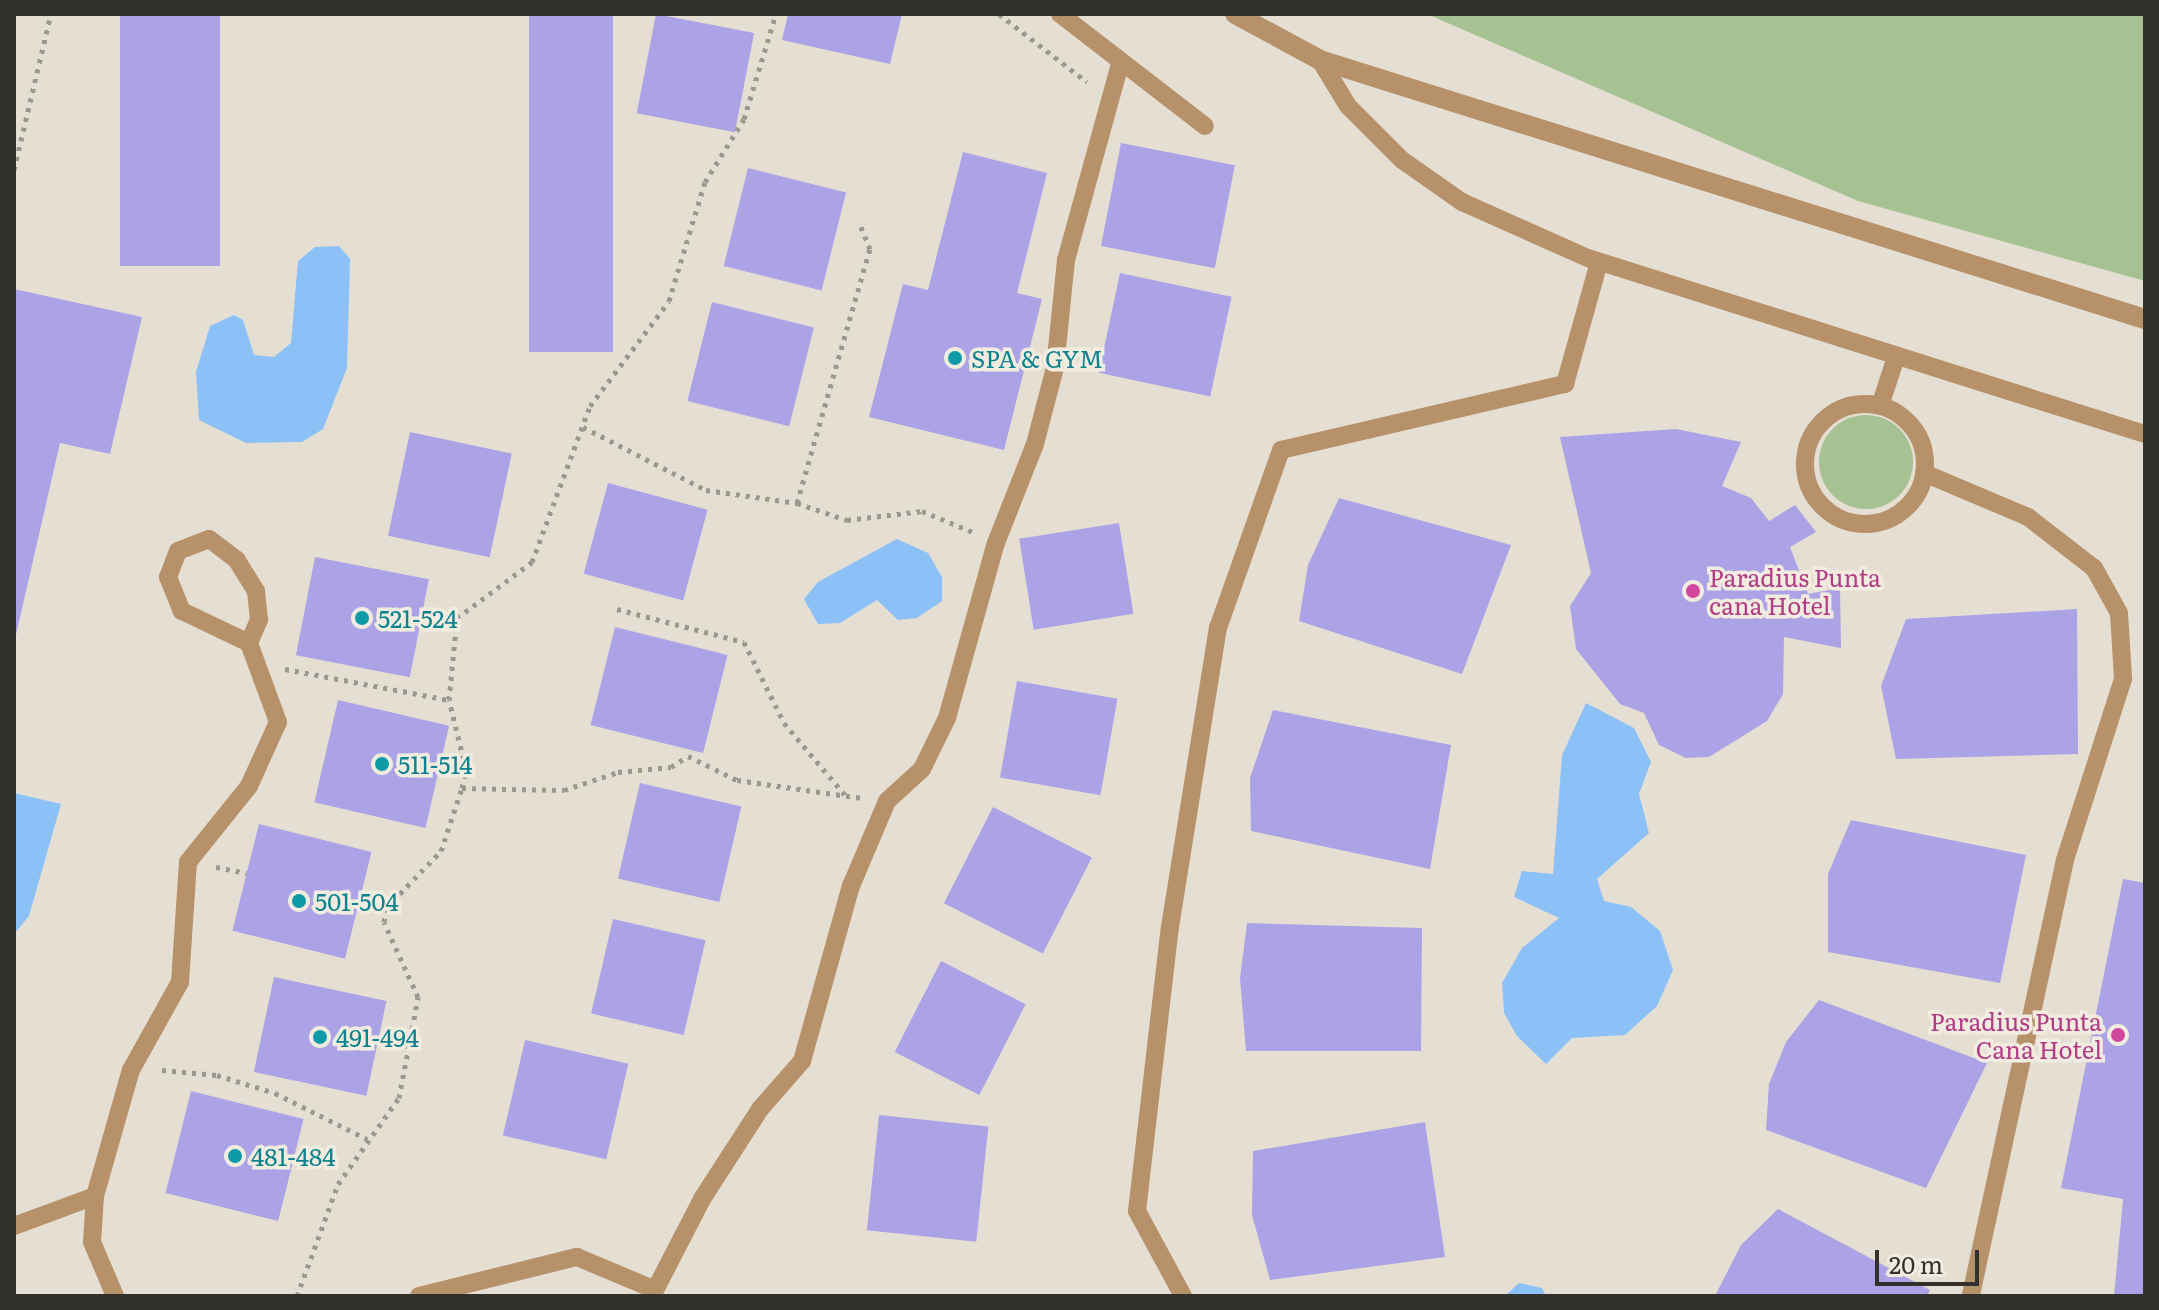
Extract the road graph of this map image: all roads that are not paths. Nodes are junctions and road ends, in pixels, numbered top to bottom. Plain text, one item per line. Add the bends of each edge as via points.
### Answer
1 (1060, 14) edge
2 (1235, 14) edge
3 (1320, 60) junction
4 (1121, 61) junction
5 (1205, 126) dead end
6 (1599, 262) junction
7 (2145, 319) edge
8 (1895, 360) junction
9 (1880, 406) junction
10 (2145, 434) edge
11 (1924, 473) junction
12 (249, 643) junction
13 (95, 1196) junction
14 (14, 1226) edge
15 (653, 1292) edge
16 (115, 1296) edge
17 (419, 1296) edge
18 (1183, 1296) edge
19 (1971, 1296) edge

1 - 4 lane
2 - 3 street
3 - 6 lane via 1348,106 1402,160 1462,202
3 - 7 street
4 - 5 lane
4 - 15 lane via 1066,260 1051,383 996,543 947,718 922,769 887,801 851,886 802,1061 752,1122
6 - 8 lane
6 - 18 lane via 1565,384 1281,450 1218,628 1170,927 1137,1211
8 - 9 lane
8 - 10 lane
9 - 11 lane via 1920,438
9 - 11 lane via 1842,408 1813,433 1805,469 1815,496 1835,516 1872,523 1907,507
11 - 19 lane via 2028,517 2094,568 2119,613 2123,679 2065,860
12 - 12 lane via 259,620 256,591 237,560 209,539 178,551 168,577 182,611
12 - 13 lane via 278,722 249,786 188,862 180,982 131,1070
13 - 14 lane
13 - 16 lane via 92,1242
15 - 17 lane via 577,1257

